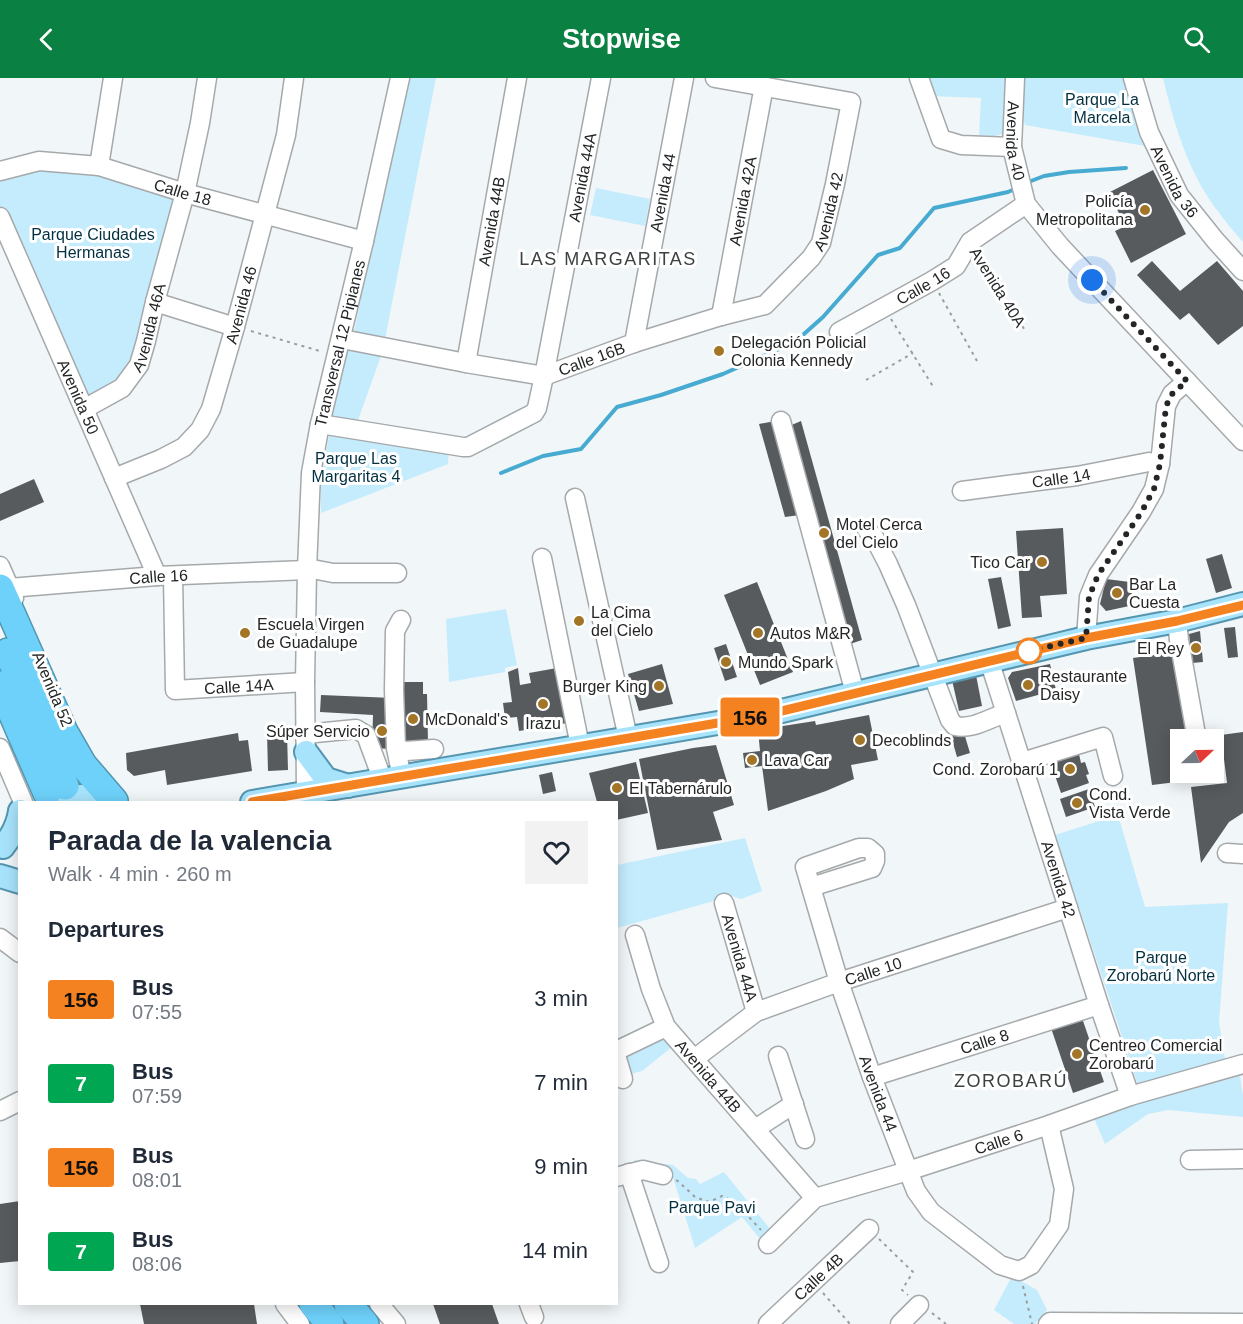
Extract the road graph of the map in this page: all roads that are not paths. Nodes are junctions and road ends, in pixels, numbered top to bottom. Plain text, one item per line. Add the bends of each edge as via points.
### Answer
1 (113, 78) edge
2 (207, 78) edge
3 (294, 78) edge
4 (517, 78) edge
5 (601, 78) edge
6 (684, 78) edge
7 (715, 78) edge
8 (919, 78) edge
9 (1015, 78) edge
10 (1133, 78) edge
11 (395, 79) edge
12 (764, 86) junction
13 (1012, 147) junction
14 (99, 166) junction
15 (0, 171) edge
16 (185, 194) junction
17 (1026, 204) junction
18 (265, 216) junction
19 (0, 217) edge
20 (364, 241) junction
21 (1243, 271) edge
22 (155, 302) junction
23 (767, 303) joint
24 (721, 316) junction
25 (235, 327) junction
26 (839, 332) dead end
27 (634, 343) junction
28 (340, 347) junction
29 (466, 363) junction
30 (544, 376) junction
31 (1187, 381) junction
32 (84, 409) junction
33 (781, 421) dead end
34 (320, 424) junction
35 (1243, 441) edge
36 (1160, 464) junction
37 (114, 478) junction
38 (962, 491) dead end
39 (575, 498) dead end
40 (867, 530) dead end
41 (542, 558) dead end
42 (0, 566) edge
43 (307, 569) junction
44 (397, 573) dead end
45 (165, 576) junction
46 (5, 588) edge
47 (1243, 604) edge
48 (401, 620) dead end
49 (1177, 621) junction
50 (0, 632) edge
51 (1086, 638) junction
52 (989, 660) junction
53 (932, 675) junction
54 (305, 682) junction
55 (0, 685) edge
56 (174, 690) joint
57 (855, 693) junction
58 (1006, 713) junction
59 (0, 716) edge
60 (1195, 729) edge
61 (628, 738) junction
62 (305, 743) junction
63 (580, 746) junction
64 (0, 748) edge
65 (396, 748) junction
66 (434, 749) dead end
67 (1022, 762) junction
68 (1113, 777) dead end
69 (393, 779) junction
70 (346, 792) edge
71 (306, 793) junction
72 (36, 799) edge
73 (114, 801) edge
74 (116, 801) edge
75 (258, 801) edge
76 (18, 820) edge
77 (7, 845) edge
78 (0, 876) edge
79 (18, 881) edge
80 (811, 887) junction
81 (724, 903) dead end
82 (1068, 908) junction
83 (635, 935) dead end
84 (0, 938) edge
85 (18, 952) edge
86 (840, 982) junction
87 (1099, 1005) junction
88 (756, 1012) junction
89 (666, 1027) junction
90 (618, 1049) edge
91 (778, 1056) dead end
92 (694, 1059) junction
93 (618, 1062) edge
94 (1243, 1064) edge
95 (872, 1077) junction
96 (623, 1079) dead end
97 (1130, 1096) junction
98 (18, 1102) edge
99 (794, 1104) junction
100 (0, 1111) edge
101 (1049, 1125) junction
102 (755, 1130) junction
103 (805, 1139) dead end
104 (1243, 1159) edge
105 (1190, 1160) dead end
106 (908, 1171) junction
107 (663, 1174) road end
108 (623, 1175) edge
109 (815, 1198) junction
110 (868, 1229) road end
111 (770, 1242) road end
112 (659, 1263) dead end
113 (286, 1305) edge
114 (349, 1305) edge
115 (380, 1305) edge
116 (920, 1305) road end
117 (302, 1318) edge
118 (1243, 1323) edge
119 (330, 1324) edge
120 (365, 1324) edge
121 (396, 1324) edge
122 (768, 1324) edge
123 (900, 1324) edge
124 (1048, 1324) edge

1 - 14 street
2 - 16 street, Avenida 46A
3 - 18 street, Avenida 46 via 286,135
4 - 29 street, Avenida 44B
5 - 30 street, Avenida 44A
6 - 27 street, Avenida 44
7 - 12 street
8 - 13 street via 941,139 961,145
9 - 13 street, Avenida 40
10 - 21 street, Avenida 36 via 1149,132 1179,195
11 - 20 street, Transversal 12 Pipianes
12 - 23 street, Avenida 42 via 851,102 821,243
12 - 24 street, Avenida 42A
13 - 17 street, Avenida 40
14 - 15 street, Calle 18 via 39,161
14 - 16 street, Calle 18
16 - 18 street, Calle 18
16 - 22 street, Avenida 46A
17 - 26 street, Calle 16 via 970,242 956,266
17 - 31 street, Avenida 40 via 1060,246
18 - 20 street, Calle 18
18 - 25 street, Avenida 46
19 - 32 street, Avenida 50
20 - 28 street, Transversal 12 Pipianes
22 - 25 street
22 - 32 street, Avenida 46A via 139,365 122,388
23 - 24 street, Calle 16B
24 - 27 street, Calle 16B
25 - 37 street, Avenida 46 via 211,409 200,430 183,447
27 - 30 street, Calle 16B
28 - 29 street, Calle 16B
28 - 34 street, Transversal 12 Pipianes
29 - 30 street, Calle 16B
30 - 34 street, Avenida 44A via 532,415 468,447
31 - 35 street, Avenida 40
31 - 36 street via 1172,394 1166,406
32 - 37 street, Avenida 50
33 - 57 street
34 - 43 street, Transversal 12 Pipianes via 311,473
36 - 38 street, Calle 14 via 1149,462
36 - 51 street via 1154,489 1098,575 1089,597
37 - 45 street, Avenida 50
39 - 61 street
40 - 53 street via 888,564
41 - 63 street
42 - 46 street
43 - 44 street, Calle 16
43 - 45 street, Calle 16
43 - 54 street, Transversal 12 Pipianes
45 - 46 street, Calle 16
45 - 56 street, Avenida 50
46 - 74 highway via 64,732 83,765
47 - 49 main road
48 - 65 street via 395,631
49 - 51 main road
49 - 60 street
50 - 72 highway
51 - 52 main road
52 - 53 main road
52 - 58 street, Avenida 42
53 - 57 main road
53 - 58 street via 955,726 971,726
54 - 56 street, Calle 14A
54 - 62 street, Transversal 12 Pipianes
55 - 72 highway
57 - 61 main road via 765,715
58 - 67 street, Avenida 42
59 - 72 highway
61 - 63 main road
62 - 69 street via 356,729 361,731
62 - 70 main road via 326,779
62 - 71 street, Transversal 12 Pipianes
63 - 69 main road
64 - 72 street
65 - 66 street via 406,752
65 - 69 street
67 - 68 street via 1103,737
67 - 82 street, Avenida 42
69 - 70 main road
70 - 71 main road
71 - 75 main road
72 - 73 main road via 93,795
76 - 77 main road
78 - 79 main road
80 - 80 street, Avenida 44 via 872,868 875,854 868,848 859,848 805,867
80 - 86 street, Avenida 44
81 - 88 street, Avenida 44A
82 - 86 street, Calle 10
82 - 87 street, Avenida 42
83 - 89 street, Avenida 44B
84 - 85 street
86 - 88 street, Calle 10
86 - 95 street, Avenida 44
87 - 95 street, Calle 8
87 - 97 street, Avenida 42
88 - 92 street, Calle 10
89 - 90 street
89 - 92 street, Avenida 44B
91 - 99 street
92 - 102 street, Avenida 44B
93 - 96 street
94 - 97 street, Calle 6
95 - 106 street, Avenida 44
97 - 101 street, Calle 6
98 - 100 street
99 - 102 street
99 - 103 street
101 - 106 street, Calle 6
101 - 106 street, Avenida 44 via 1064,1189 1059,1225 1031,1265 1019,1271 1000,1265 931,1212
102 - 109 street, Avenida 44B
104 - 105 street
106 - 109 street, Calle 6
107 - 108 street via 643,1170
108 - 112 street
109 - 111 street, Calle 6
110 - 122 street, Calle 4B
113 - 117 street
114 - 120 highway
115 - 121 street
116 - 123 street
117 - 119 highway
118 - 124 street

